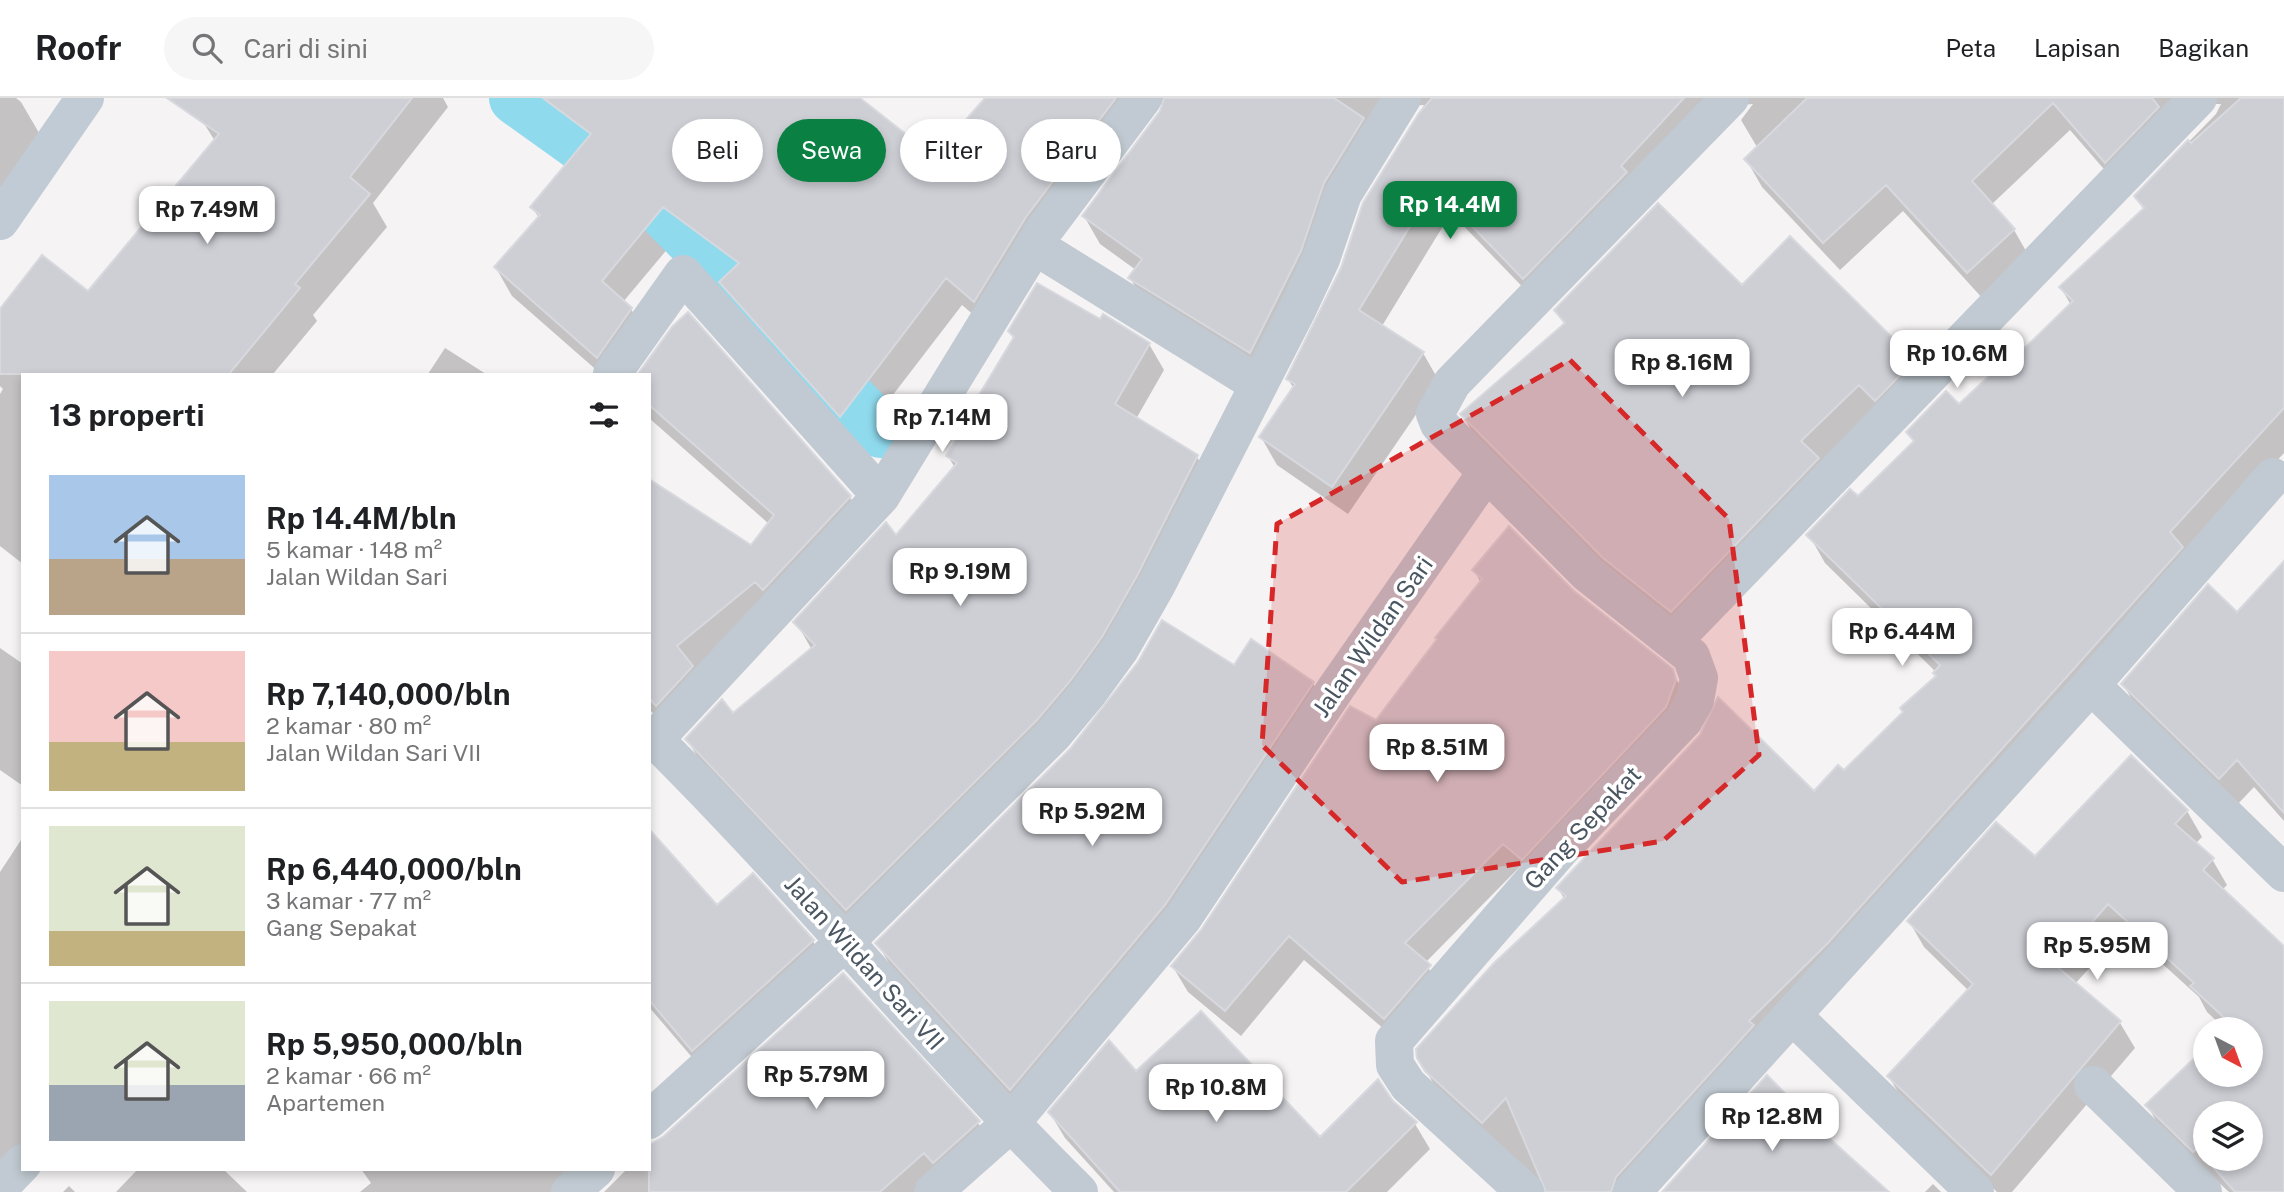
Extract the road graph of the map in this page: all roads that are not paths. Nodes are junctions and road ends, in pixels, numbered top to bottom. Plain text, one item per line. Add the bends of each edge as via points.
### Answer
1 (1143, 98) edge
2 (1402, 98) edge
3 (1730, 98) edge
4 (2198, 98) edge
5 (71, 103) edge
6 (0, 221) edge
7 (1035, 246) junction
8 (613, 373) edge
9 (1258, 384) junction
10 (1486, 473) junction
11 (2273, 477) dead end
12 (881, 496) junction
13 (1674, 640) junction
14 (2091, 685) junction
15 (652, 736) edge
16 (2284, 873) edge
17 (847, 940) junction
18 (1792, 1015) junction
19 (2093, 1085) dead end
20 (651, 1118) edge
21 (1010, 1124) junction
22 (21, 1165) edge
23 (594, 1171) edge
24 (0, 1188) edge
25 (570, 1192) edge
26 (933, 1192) edge
27 (1079, 1192) edge
28 (1525, 1192) edge
29 (1632, 1192) edge
30 (1975, 1192) edge
31 (2203, 1192) edge

1 - 7 street
2 - 9 street via 1343,194 1321,259
3 - 10 street via 1440,400 1435,414 1439,424
4 - 13 street
5 - 6 street
7 - 9 street
7 - 12 street
8 - 12 street via 683,274
9 - 17 street via 1156,586 1104,671 1053,735
10 - 13 street, Gang Sepakat via 1588,574
10 - 21 street, Jalan Wildan Sari via 1183,918
11 - 14 street
12 - 15 street
13 - 28 street, Gang Sepakat via 1691,656 1699,678 1695,700 1684,720 1559,851 1394,1041 1395,1065 1408,1085
14 - 16 street
14 - 18 street
15 - 17 street, Jalan Wildan Sari VII
17 - 20 street
17 - 21 street, Jalan Wildan Sari VII
18 - 29 street
18 - 30 street
19 - 31 street
21 - 26 street, Jalan Wildan Sari
21 - 27 street, Jalan Wildan Sari VII
22 - 24 street
23 - 25 street

